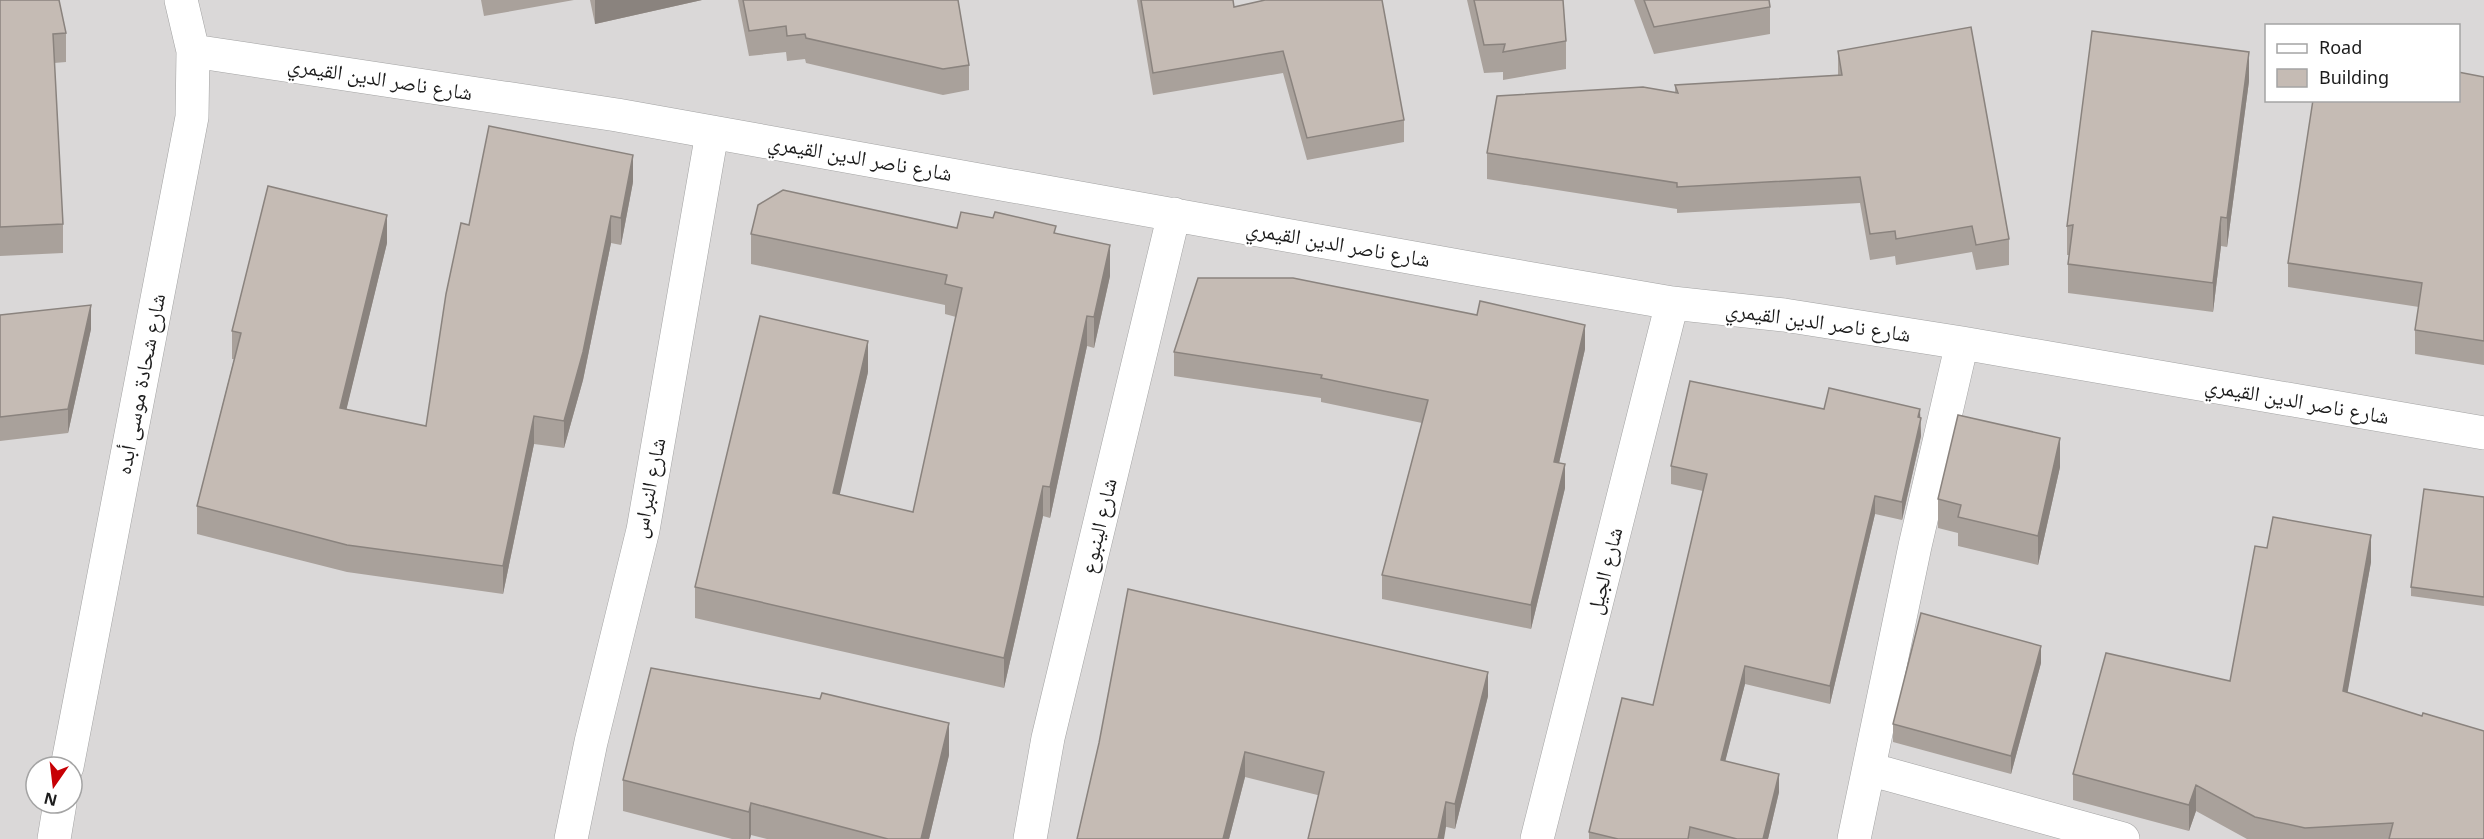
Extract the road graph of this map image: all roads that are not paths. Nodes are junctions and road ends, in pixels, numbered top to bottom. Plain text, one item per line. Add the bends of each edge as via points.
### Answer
1 (181, 0) edge
2 (193, 51) junction
3 (712, 133) junction
4 (1173, 214) junction
5 (1672, 303) junction
6 (1962, 343) junction
7 (2484, 433) edge
8 (69, 755) edge
9 (1869, 769) junction
10 (58, 815) edge
11 (54, 839) edge
12 (571, 839) edge
13 (1030, 839) edge
14 (1538, 839) edge
15 (1854, 839) edge
16 (2123, 839) edge

1 - 2 street, شارع شحادة موسى أبده
2 - 3 street, شارع ناصر الدين القيمري
2 - 8 street, شارع شحادة موسى أبده via 192,117 185,159
3 - 4 street, شارع ناصر الدين القيمري
3 - 12 street, شارع النبراس via 643,530
4 - 5 street, شارع ناصر الدين القيمري
4 - 13 street, شارع الينبوع via 1048,738
5 - 6 street, شارع ناصر الدين القيمري via 1784,315
5 - 14 street, شارع الجيل
6 - 7 street, شارع ناصر الدين القيمري
6 - 9 street
9 - 15 street
9 - 16 street
10 - 11 street

